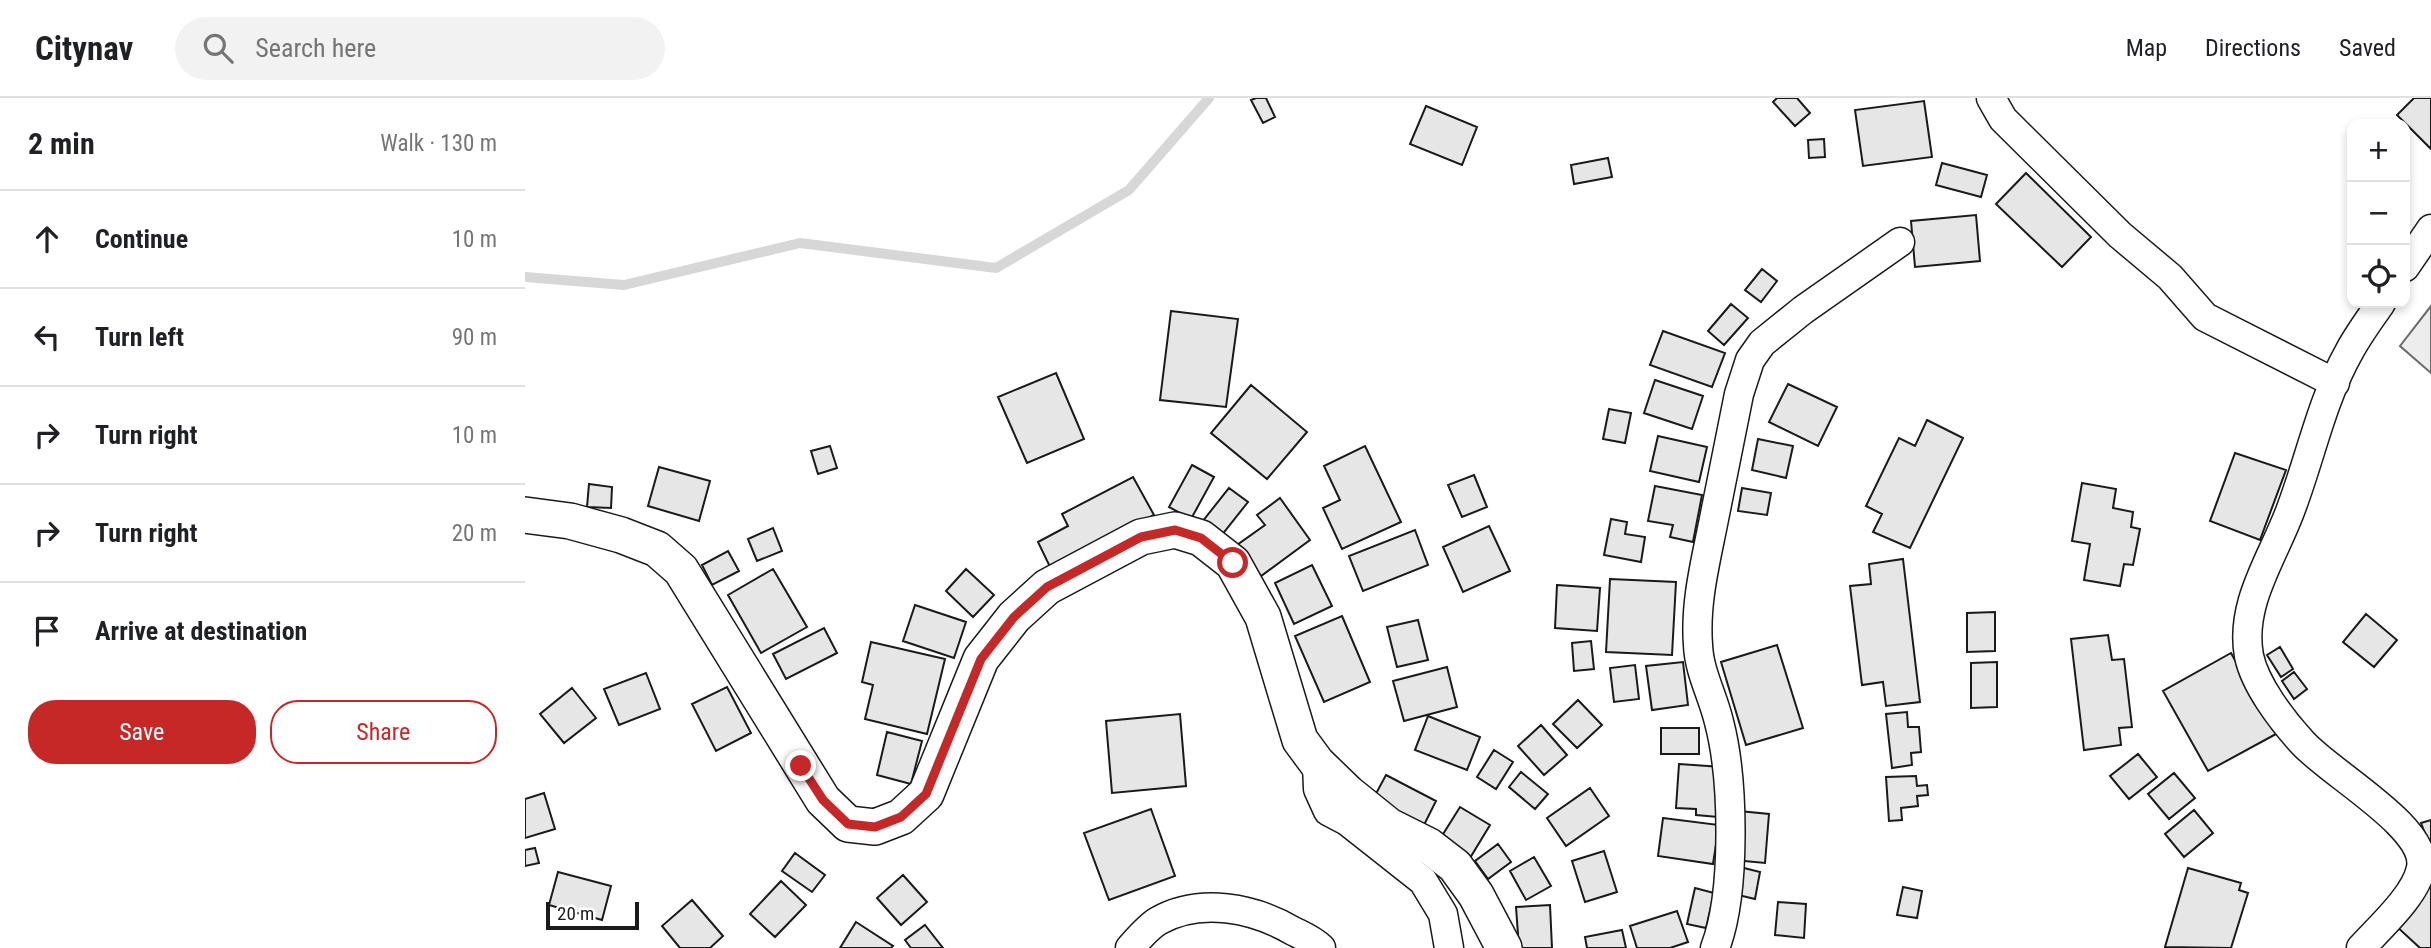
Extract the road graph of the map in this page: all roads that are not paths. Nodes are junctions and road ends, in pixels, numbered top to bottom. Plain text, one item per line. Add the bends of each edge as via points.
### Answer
1 (1991, 98) edge
2 (2431, 229) edge
3 (1900, 242) dead end
4 (2410, 260) edge
5 (2378, 308) edge
6 (2335, 383) junction
7 (525, 515) edge
8 (1317, 763) junction
9 (1131, 948) edge
10 (1321, 948) edge
11 (1449, 948) edge
12 (1504, 948) edge
13 (1715, 948) edge
14 (2361, 948) edge

1 - 6 street via 2003,119 2120,235 2170,277 2205,317
2 - 4 street
3 - 13 street via 1762,343 1749,360 1739,394 1697,609 1698,649 1719,722 1729,795 1729,878
5 - 6 street via 2348,353
6 - 14 street via 2291,509 2262,572 2246,631 2259,683 2302,743 2396,818 2417,844 2422,866 2414,887
7 - 8 street via 621,535 657,549 681,570 823,800 848,824 875,827 901,817 926,794 981,659 1014,617 1047,587 1141,537 1175,530 1201,538 1233,563 1263,617 1300,740
8 - 11 street via 1318,789 1328,811 1423,881 1443,914
8 - 12 street via 1389,827 1429,846 1455,866
9 - 10 street via 1157,922 1186,910 1210,907 1275,920

